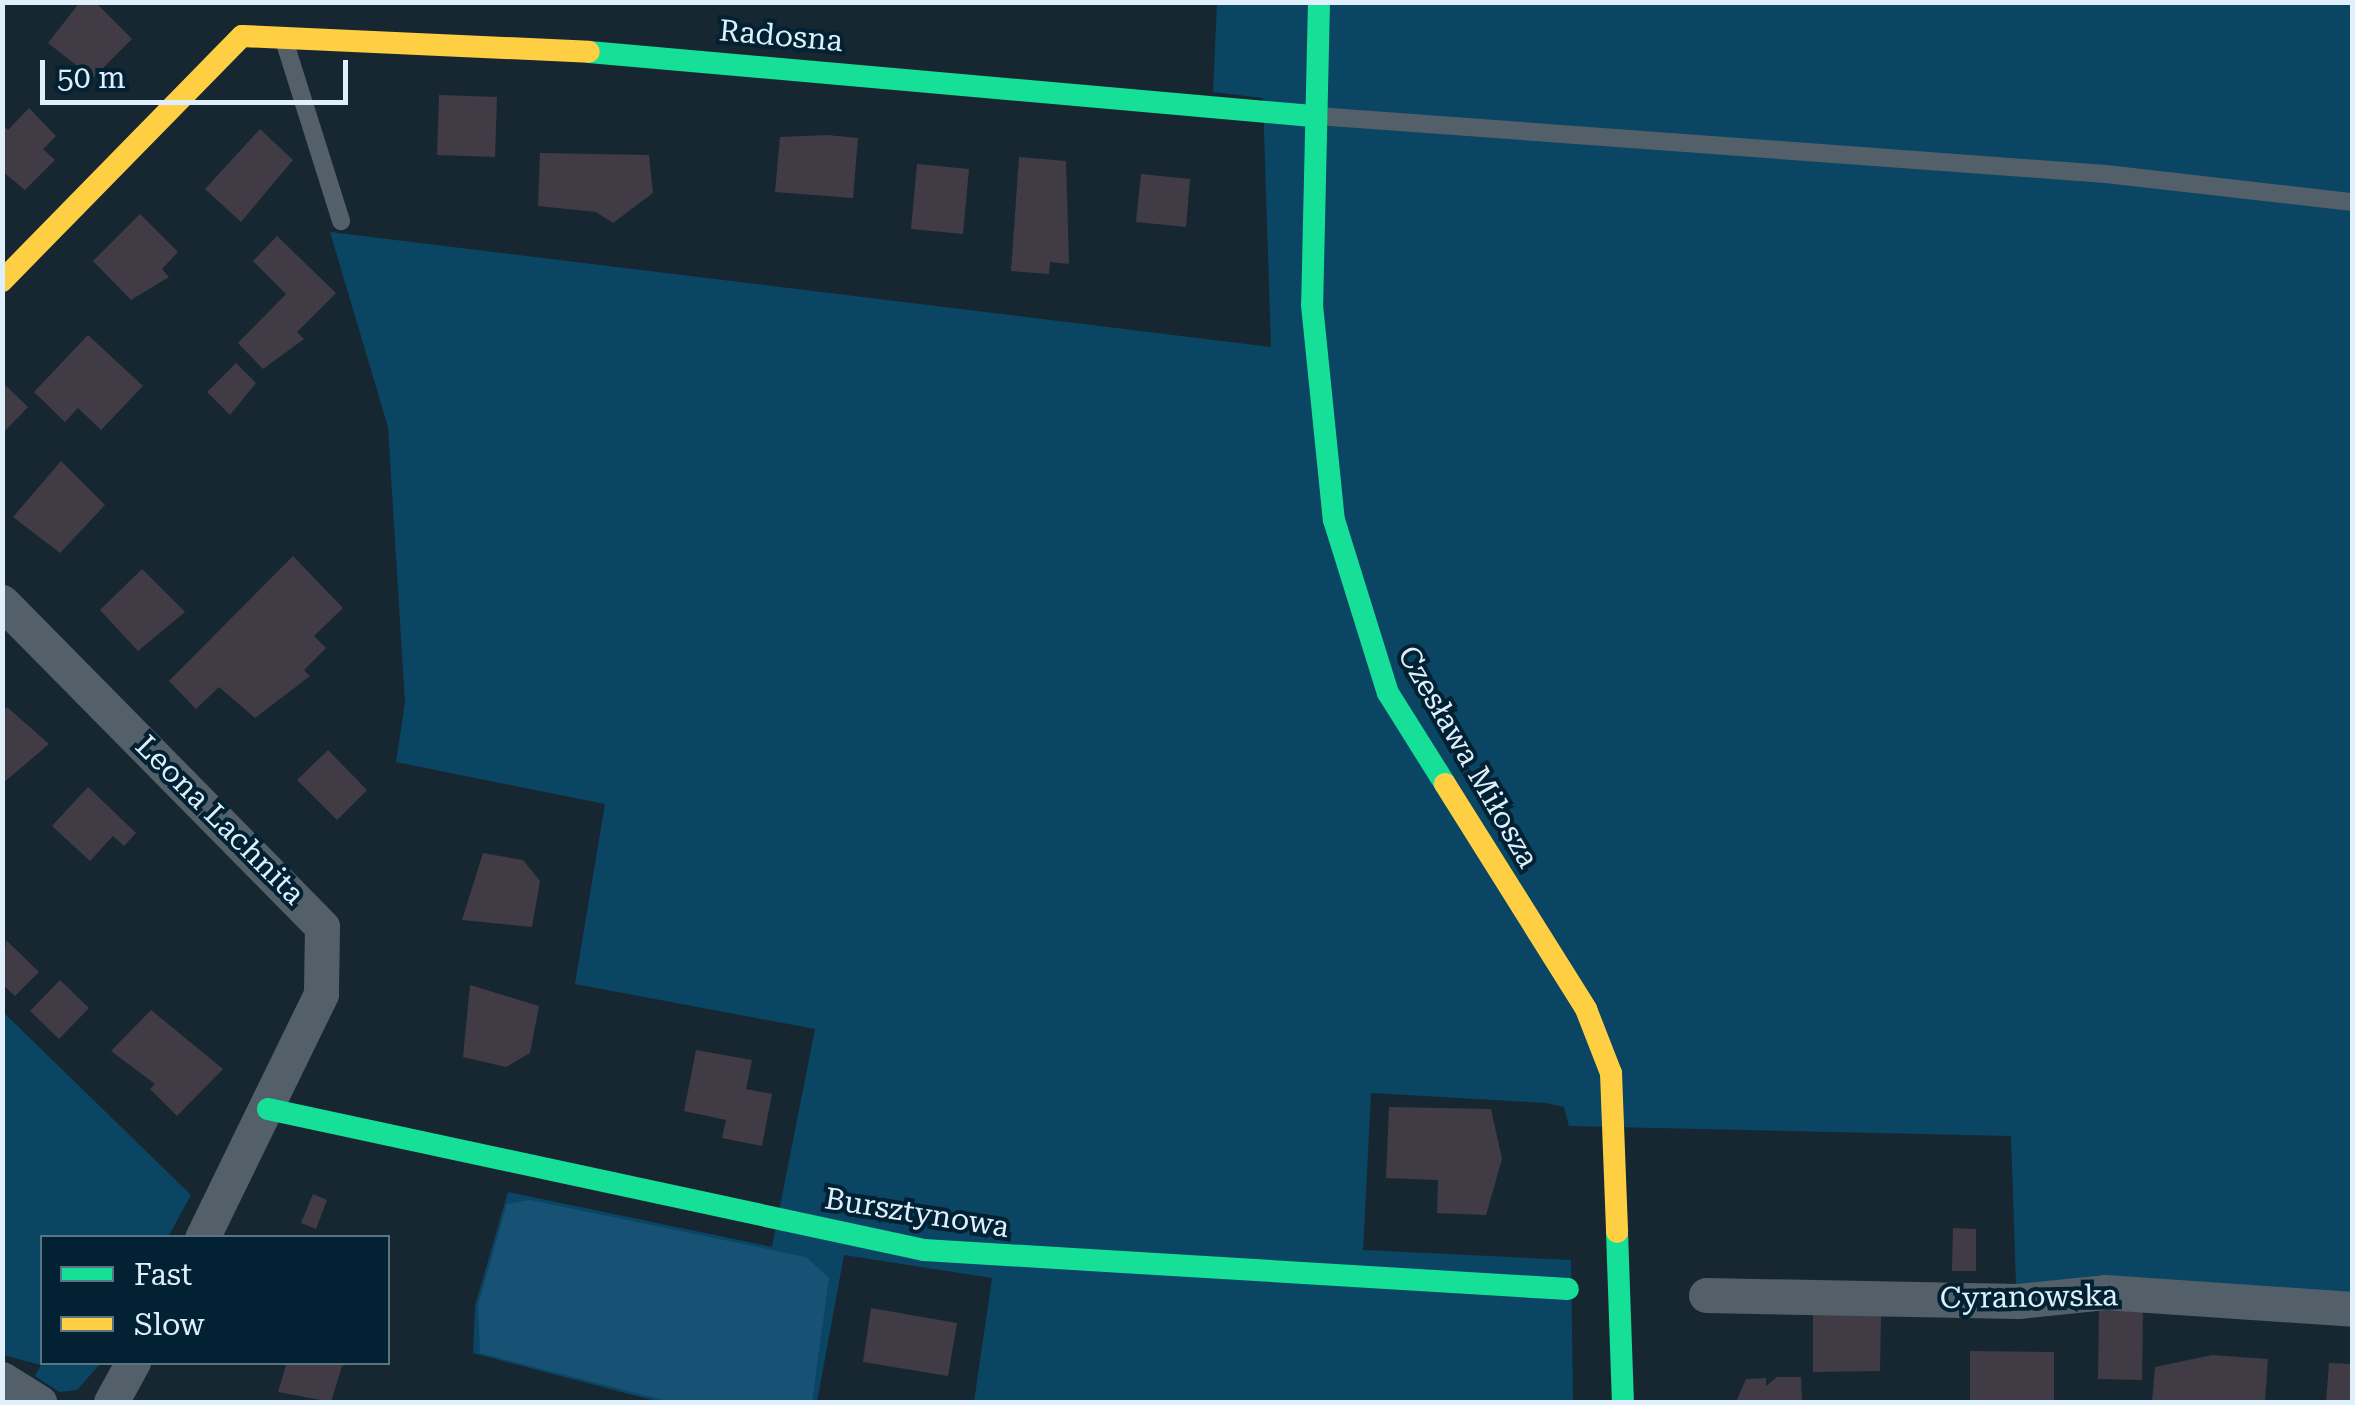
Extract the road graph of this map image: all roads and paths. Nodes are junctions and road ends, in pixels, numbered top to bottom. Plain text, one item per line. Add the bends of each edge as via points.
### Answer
1 (1318, 2) edge
2 (283, 38) junction
3 (1312, 116) junction
4 (2352, 202) edge
5 (341, 221) dead end
6 (2, 281) edge
7 (2, 602) edge
8 (268, 1110) junction
9 (204, 1235) edge
10 (1568, 1290) dead end
11 (1706, 1294) dead end
12 (2352, 1309) edge
13 (132, 1365) edge
14 (2, 1378) edge
15 (38, 1402) edge
16 (111, 1402) edge
17 (1623, 1402) edge

1 - 3 street, Czesława Miłosza
2 - 3 street, Radosna via 664,56
2 - 5 lane
2 - 6 street, Radosna via 242,36
3 - 4 lane via 2106,174
3 - 17 street, Czesława Miłosza via 1312,305 1330,488 1352,594 1388,693 1586,1008 1611,1072
7 - 8 street, Leona Lachnita via 322,927 321,994
8 - 9 street, Leona Lachnita
8 - 10 street, Bursztynowa via 924,1250
11 - 12 street, Cyranowska via 2018,1301 2105,1292
13 - 16 street
14 - 15 street

